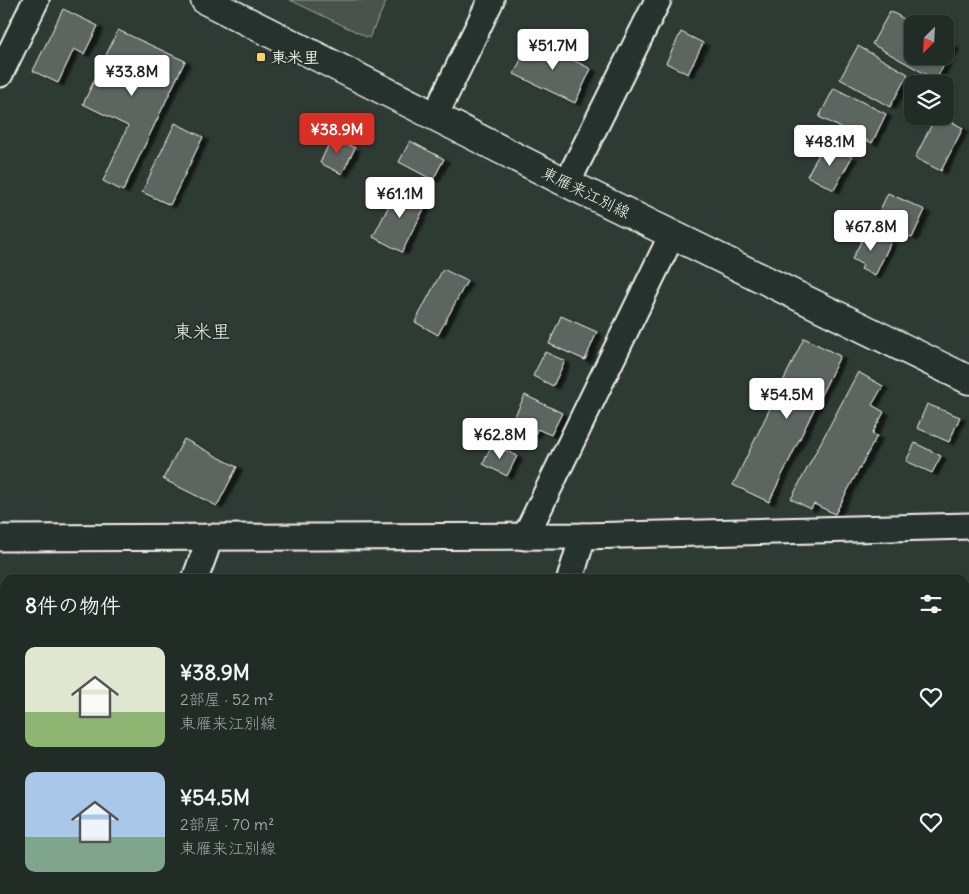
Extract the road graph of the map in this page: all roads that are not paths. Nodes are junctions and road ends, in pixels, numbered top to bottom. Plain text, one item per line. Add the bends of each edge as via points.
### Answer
1 (36, 0) edge
2 (205, 0) edge
3 (491, 0) edge
4 (658, 0) edge
5 (0, 74) edge
6 (435, 116) junction
7 (567, 183) junction
8 (672, 234) junction
9 (969, 380) edge
10 (969, 526) edge
11 (583, 536) junction
12 (525, 537) junction
13 (0, 538) edge
14 (210, 538) junction
15 (196, 574) edge
16 (572, 574) edge

1 - 5 street
2 - 6 main road, 東雁来江別線
3 - 6 street
4 - 7 street
6 - 7 main road, 東雁来江別線
7 - 8 main road, 東雁来江別線
8 - 9 main road, 東雁来江別線
8 - 12 street
10 - 11 street
11 - 12 street
11 - 16 street
12 - 14 street
13 - 14 street
14 - 15 street

